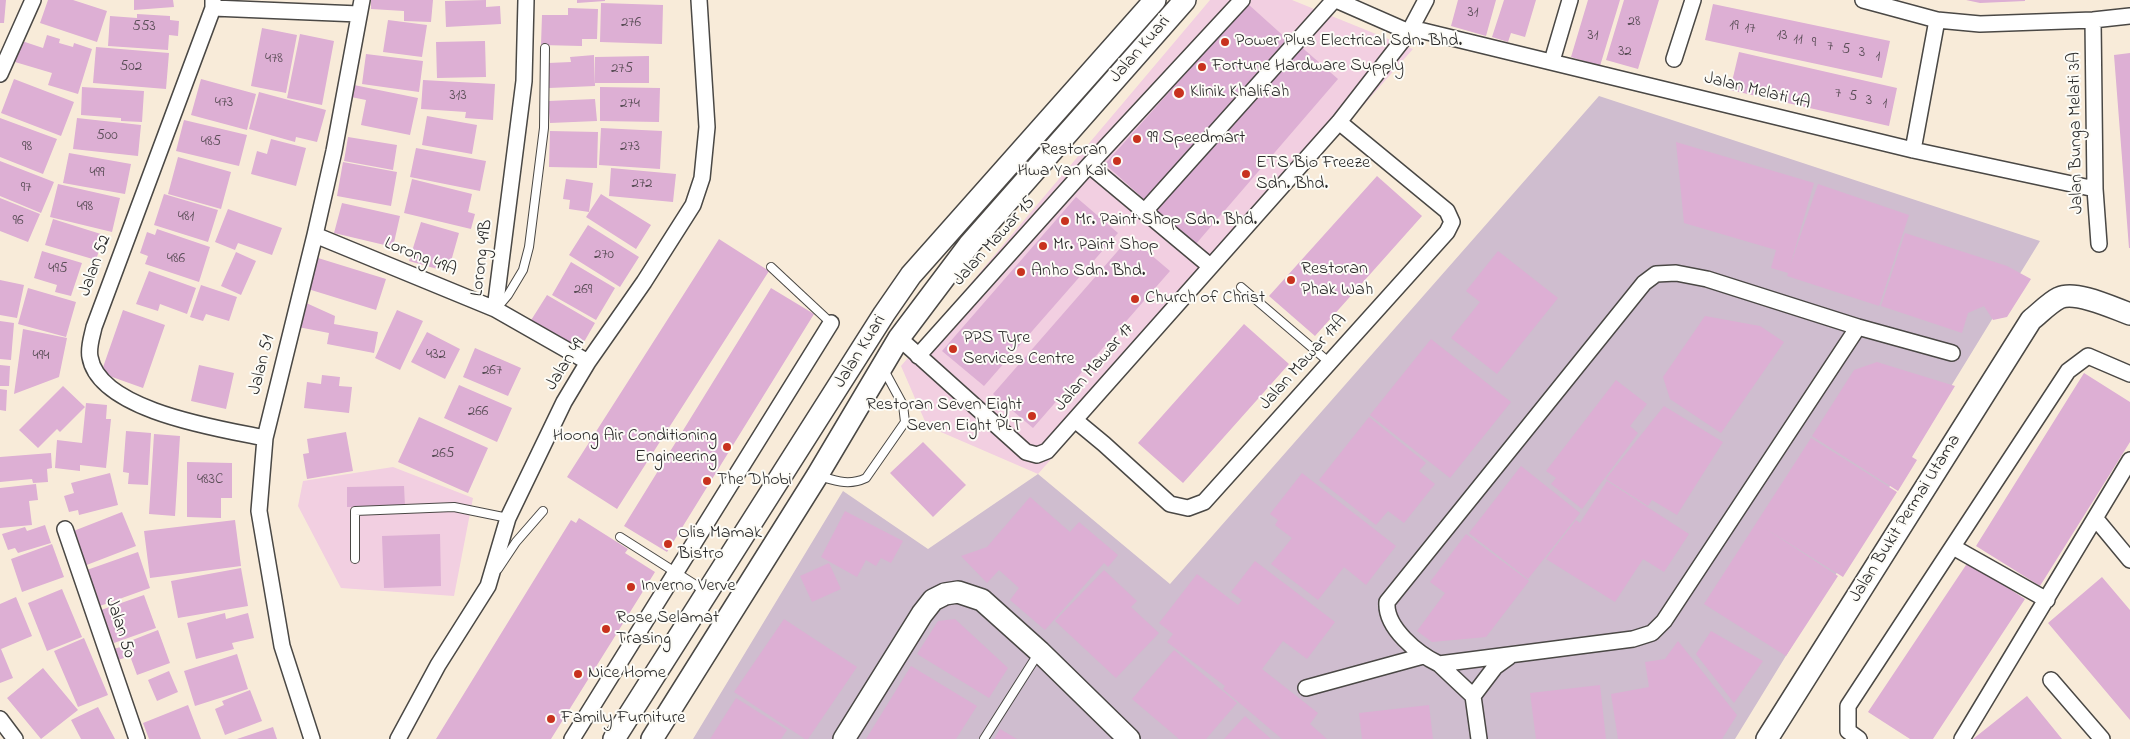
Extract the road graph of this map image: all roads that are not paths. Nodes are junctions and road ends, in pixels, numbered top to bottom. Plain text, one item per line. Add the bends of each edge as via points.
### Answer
1 (33, 0) edge
2 (526, 0) edge
3 (699, 0) edge
4 (1154, 0) edge
5 (1185, 0) edge
6 (1242, 0) edge
7 (1335, 0) edge
8 (1426, 0) edge
9 (1570, 0) edge
10 (1693, 0) edge
11 (1863, 0) edge
12 (213, 4) edge
13 (1890, 4) edge
14 (361, 7) edge
15 (2130, 16) edge
16 (1937, 20) junction
17 (2092, 20) junction
18 (1410, 30) junction
19 (7, 42) edge
20 (545, 48) dead end
21 (1674, 59) dead end
22 (1552, 61) junction
23 (0, 74) edge
24 (1339, 122) junction
25 (1913, 150) junction
26 (1089, 166) junction
27 (2096, 189) junction
28 (1144, 212) junction
29 (315, 235) junction
30 (2099, 244) dead end
31 (1210, 266) junction
32 (771, 267) dead end
33 (1241, 287) dead end
34 (2051, 304) junction
35 (495, 309) junction
36 (2130, 314) edge
37 (831, 323) joint
38 (1858, 327) junction
39 (899, 338) junction
40 (1952, 353) dead end
41 (918, 356) junction
42 (588, 362) junction
43 (1330, 363) junction
44 (882, 366) junction
45 (2130, 374) edge
46 (1074, 420) junction
47 (265, 438) junction
48 (2130, 460) edge
49 (817, 476) junction
50 (542, 510) dead end
51 (508, 518) junction
52 (2096, 519) junction
53 (65, 529) dead end
54 (620, 537) dead end
55 (1952, 547) junction
56 (355, 559) dead end
57 (2130, 560) edge
58 (677, 573) junction
59 (488, 586) junction
60 (708, 593) junction
61 (2047, 600) junction
62 (1040, 652) junction
63 (1511, 655) junction
64 (1423, 656) junction
65 (1439, 664) junction
66 (2051, 680) dead end
67 (1306, 688) dead end
68 (1473, 696) junction
69 (0, 719) edge
70 (15, 739) edge
71 (137, 739) edge
72 (312, 739) edge
73 (398, 739) edge
74 (572, 739) edge
75 (614, 739) edge
76 (652, 739) edge
77 (844, 739) edge
78 (984, 739) edge
79 (1129, 739) edge
80 (1479, 739) edge
81 (1767, 739) edge
82 (1783, 739) edge
83 (1859, 739) edge
84 (1962, 739) edge
85 (2102, 739) edge

1 - 19 street
2 - 35 street, Lorong 49B via 524,80
3 - 42 street, Jalan 49 via 707,127 702,178 693,205
4 - 60 street, Jalan Kuari via 911,275
5 - 39 street, Jalan Kuari via 969,246
6 - 26 street, Jalan Mawar 15
7 - 18 street
7 - 28 street
8 - 18 street
9 - 22 street
10 - 21 street
11 - 13 street
12 - 14 street
12 - 47 street, Jalan 52 via 94,327 90,359 98,376 129,401 192,422
13 - 16 street
14 - 29 street, Jalan 51
15 - 17 street
16 - 17 street via 1980,24
16 - 25 street
17 - 27 street, Jalan Bunga Melati 3A
18 - 22 street, Jalan Melati 4A
18 - 24 street, Jalan Mawar 17
19 - 23 street
20 - 35 lane, Lorong 49B via 544,128 529,247 523,270
22 - 25 street, Jalan Melati 4A
24 - 31 street, Jalan Mawar 17
24 - 43 street, Jalan Mawar 17A via 1447,211 1452,222 1447,232
25 - 27 street, Jalan Melati 4A
26 - 28 street
26 - 41 street, Jalan Mawar 15
27 - 30 street, Jalan Bunga Melati 3A
28 - 31 street
29 - 35 street, Lorong 49A
29 - 47 street, Jalan 51
31 - 46 street, Jalan Mawar 17
32 - 37 lane
33 - 43 lane
34 - 36 street, Jalan Bukit Permai Utama via 2068,296 2078,296
34 - 81 street, Jalan Bukit Permai Utama via 2031,320
34 - 82 street, Jalan Bukit Permai Utama via 2043,326
35 - 42 street, Lorong 49A
37 - 58 street
38 - 40 street
38 - 63 street via 1664,621 1652,633 1633,639
38 - 64 street via 1676,273 1656,274 1644,283 1387,602 1386,612 1390,621
39 - 41 street, Jalan Mawar 17
39 - 44 street, Jalan Kuari
41 - 46 street, Jalan Mawar 17 via 1026,452 1037,455 1047,451
42 - 51 street, Jalan 49 via 564,402
43 - 46 street, Jalan Mawar 17A via 1204,502 1188,508 1170,504
44 - 49 street, Jalan Kuari
44 - 49 lane via 903,406 905,422 866,478 843,483
45 - 55 street via 2088,356 2068,371
47 - 72 street, Jalan 51 via 259,511 282,646
48 - 52 street
49 - 76 street, Jalan Kuari
50 - 59 lane via 516,542
51 - 56 lane via 454,507 355,511
51 - 59 street, Jalan 49
52 - 57 street
52 - 61 street
53 - 71 street, Jalan 50
54 - 58 lane
55 - 61 street
55 - 83 street via 1848,706 1848,731
58 - 60 lane
58 - 74 street
59 - 73 street, Jalan 49 via 438,665
60 - 75 street, Jalan Kuari
61 - 84 street
62 - 77 street via 982,600 958,592 944,594 933,600 922,614
62 - 78 lane
62 - 79 street
63 - 65 street
63 - 68 street via 1495,667
64 - 65 street
64 - 67 street
65 - 68 street
66 - 85 street
68 - 80 street
69 - 70 street

